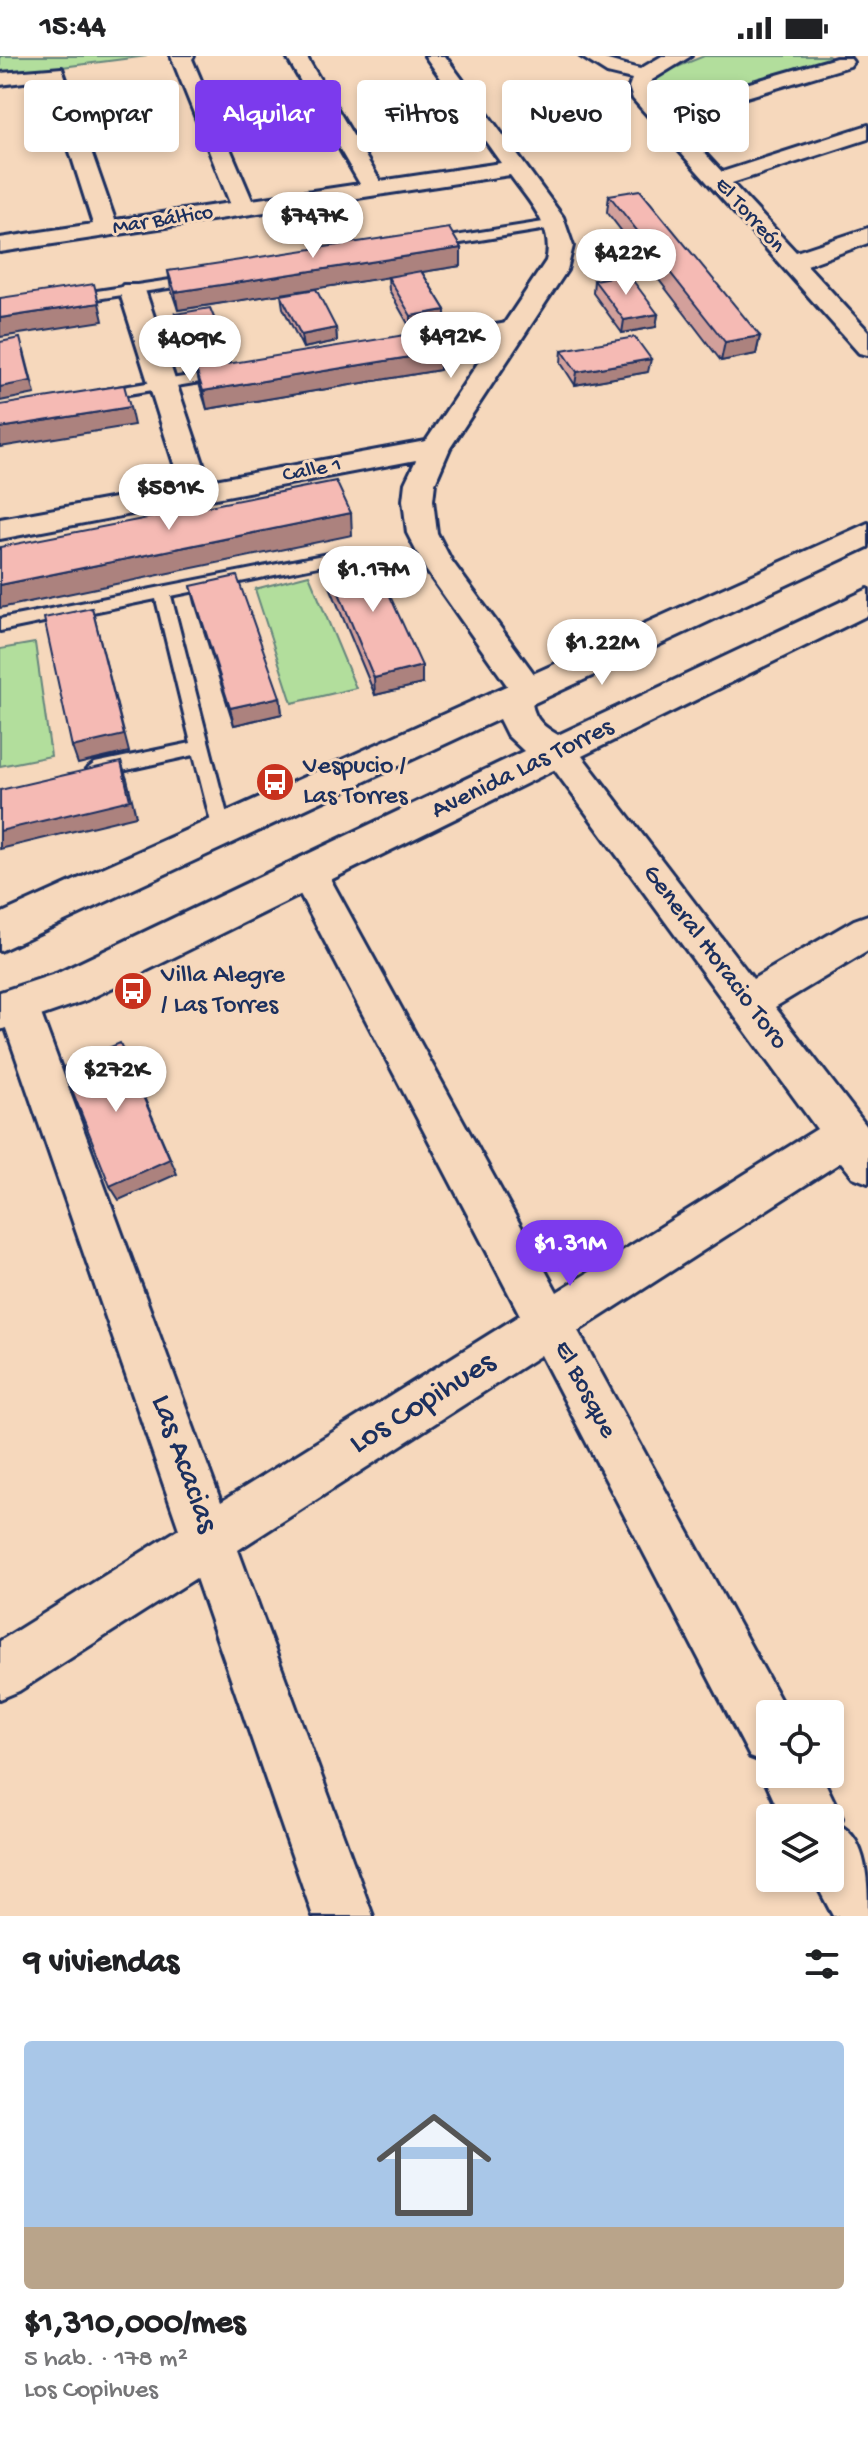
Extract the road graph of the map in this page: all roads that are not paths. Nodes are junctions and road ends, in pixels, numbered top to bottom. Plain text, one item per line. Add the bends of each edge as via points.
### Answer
1 (182, 56) edge
2 (296, 56) edge
3 (435, 56) edge
4 (590, 56) edge
5 (681, 56) edge
6 (845, 63) edge
7 (644, 76) junction
8 (0, 79) edge
9 (749, 90) edge
10 (647, 103) edge
11 (868, 132) edge
12 (691, 152) edge
13 (516, 167) junction
14 (717, 181) junction
15 (374, 189) junction
16 (244, 209) junction
17 (556, 224) junction
18 (106, 229) junction
19 (868, 235) edge
20 (0, 245) edge
21 (410, 247) edge
22 (791, 262) junction
23 (208, 278) edge
24 (132, 290) junction
25 (59, 301) edge
26 (519, 325) junction
27 (385, 347) edge
28 (868, 347) edge
29 (233, 373) edge
30 (163, 384) junction
31 (91, 396) edge
32 (436, 448) junction
33 (198, 492) junction
34 (0, 529) edge
35 (868, 534) edge
36 (343, 556) edge
37 (162, 592) junction
38 (868, 601) edge
39 (0, 625) edge
40 (527, 690) junction
41 (572, 746) junction
42 (201, 747) junction
43 (77, 773) edge
44 (222, 830) junction
45 (308, 873) junction
46 (868, 931) edge
47 (0, 933) edge
48 (747, 1003) junction
49 (10, 1012) edge
50 (857, 1149) edge
51 (549, 1324) junction
52 (210, 1539) junction
53 (0, 1672) edge
54 (756, 1711) edge
55 (844, 1876) edge
56 (343, 1916) edge
57 (865, 1916) edge

1 - 16 street
2 - 15 street
3 - 13 street
4 - 7 street
5 - 7 street
6 - 9 street
7 - 10 street, El Torreón via 640,95
8 - 18 street via 55,72
11 - 14 street
12 - 14 street, El Torreón
13 - 15 street, Mar Báltico
13 - 17 street
14 - 22 street, El Torreón
15 - 16 street, Mar Báltico
16 - 18 street, Mar Báltico
17 - 21 lane
17 - 26 street via 562,242 559,261
18 - 20 street, Mar Báltico
19 - 22 street
22 - 28 street, El Torreón
23 - 24 lane
24 - 25 lane
24 - 30 street
26 - 27 lane
26 - 32 street
29 - 30 lane
30 - 31 lane
30 - 33 street
32 - 33 street, Calle 1
32 - 40 street via 420,483 422,533 437,563
33 - 34 street, Calle 1
35 - 40 main road
36 - 37 lane
37 - 39 lane
37 - 42 lane
38 - 41 main road, Avenida Las Torres
40 - 41 main road via 517,720 525,731 534,740
40 - 41 main road via 567,695 576,704 584,716
40 - 44 main road
41 - 45 main road, Avenida Las Torres
41 - 48 street, General Horacio Toro
42 - 43 lane
42 - 44 lane
44 - 47 main road
45 - 49 main road, Avenida Las Torres
45 - 51 street, El Bosque
46 - 48 street
48 - 50 street, General Horacio Toro
49 - 52 street, Las Acacias
50 - 51 street, Los Copihues
51 - 52 street, Los Copihues
51 - 54 street, El Bosque
52 - 53 street, Los Copihues
52 - 56 street, Las Acacias
55 - 57 street

